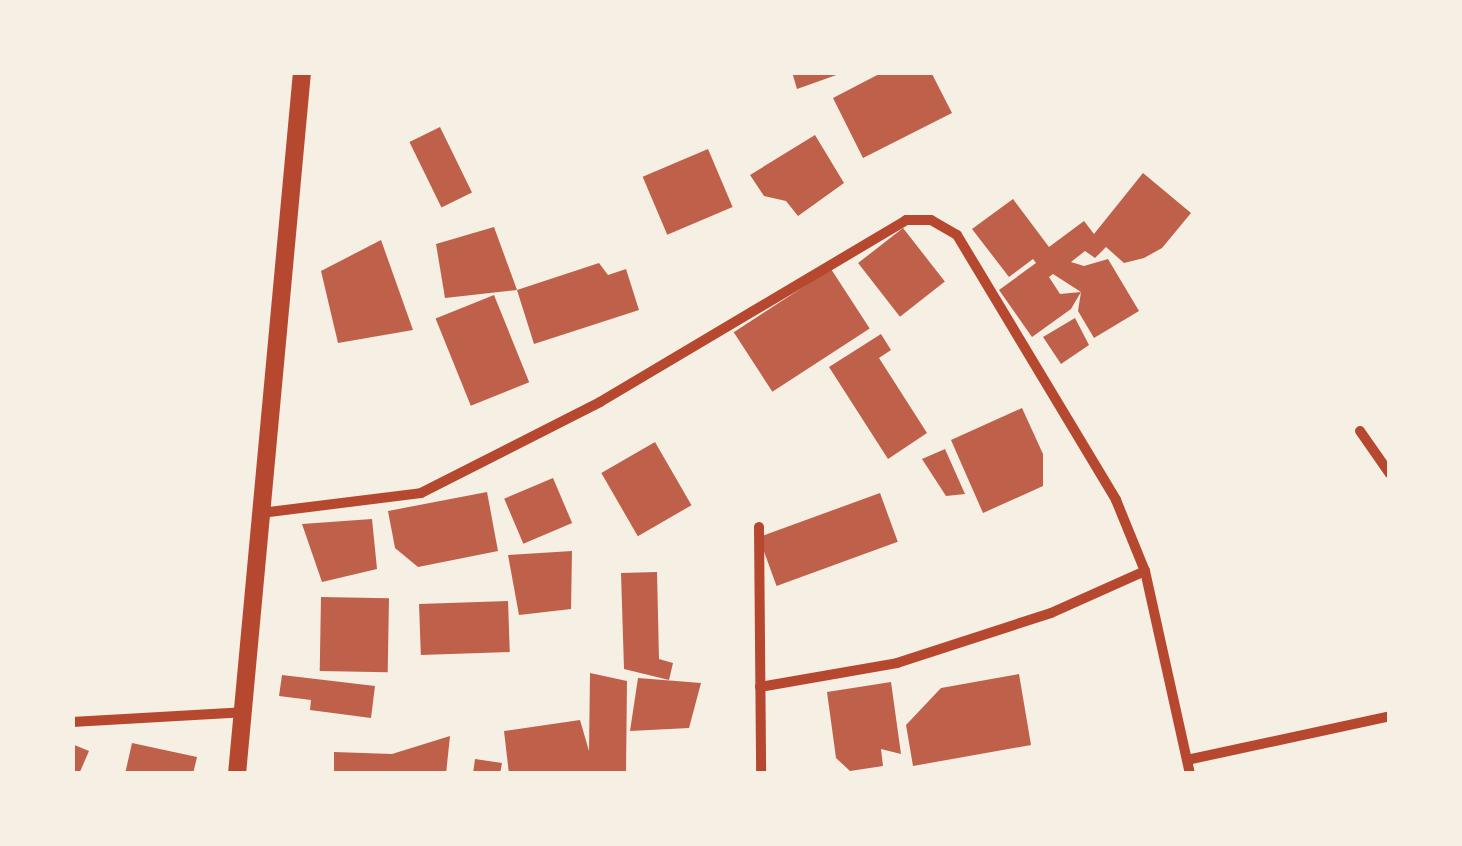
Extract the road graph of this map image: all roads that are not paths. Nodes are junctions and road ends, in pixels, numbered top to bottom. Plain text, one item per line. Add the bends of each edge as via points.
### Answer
1 (302, 72) edge
2 (1360, 431) dead end
3 (1390, 474) edge
4 (261, 513) junction
5 (759, 527) dead end
6 (1145, 571) junction
7 (760, 686) junction
8 (244, 712) junction
9 (1390, 716) edge
10 (72, 722) edge
11 (1187, 760) junction
12 (237, 774) edge
13 (761, 774) edge
14 (1190, 774) edge

1 - 4 street
2 - 3 street
4 - 6 street via 421,493 600,402 906,220 931,220 958,235 1116,500
4 - 8 street
5 - 7 street
6 - 7 street via 1051,613 897,663
6 - 11 street
7 - 13 street
8 - 10 street
8 - 12 street
9 - 11 street
11 - 14 street

